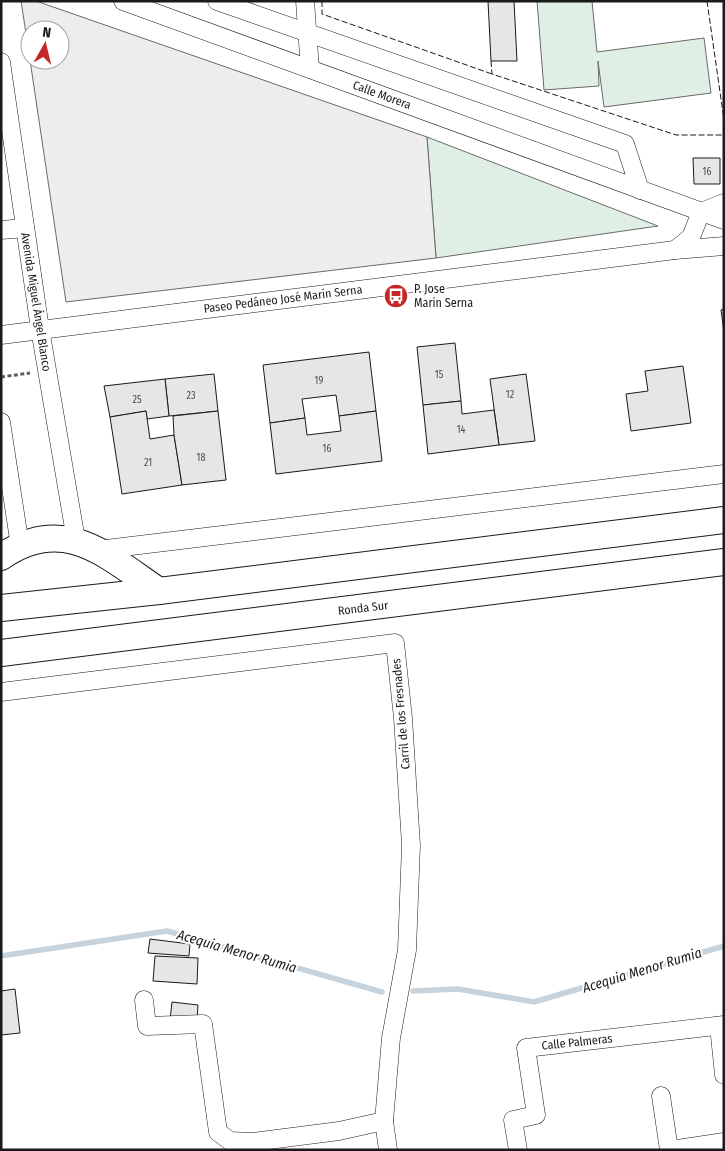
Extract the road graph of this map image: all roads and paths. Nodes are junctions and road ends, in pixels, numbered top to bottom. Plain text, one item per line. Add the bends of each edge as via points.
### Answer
1 (123, 1) edge
2 (218, 1) edge
3 (305, 1) edge
4 (307, 34) junction
5 (1, 62) edge
6 (310, 69) junction
7 (640, 190) junction
8 (724, 203) edge
9 (701, 212) junction
10 (724, 220) edge
11 (25, 228) junction
12 (1, 230) edge
13 (724, 246) edge
14 (675, 250) junction
15 (40, 329) junction
16 (1, 335) edge
17 (47, 371) junction
18 (1, 377) edge
19 (1, 422) edge
20 (724, 474) edge
21 (724, 520) edge
22 (87, 545) junction
23 (6, 554) edge
24 (724, 562) edge
25 (159, 591) junction
26 (1, 608) edge
27 (1, 652) edge
28 (1, 692) edge
29 (144, 1000) dead end
30 (721, 1026) edge
31 (724, 1075) edge
32 (661, 1096) dead end
33 (384, 1121) junction
34 (724, 1142) edge
35 (388, 1150) edge
36 (518, 1150) edge
37 (670, 1150) edge

1 - 6 street, Calle Morera
2 - 4 street
3 - 4 street
4 - 6 street
4 - 7 street via 626,144
5 - 11 street, Avenida Miguel Ángel Blanco
6 - 7 street, Calle Morera
7 - 9 street, Calle Morera
8 - 9 street
9 - 10 street, Calle Morera
9 - 14 street via 691,237
11 - 12 street
11 - 15 street, Avenida Miguel Ángel Blanco
13 - 14 street, Paseo Pedáneo José Marín Serna
14 - 15 street, Paseo Pedáneo José Marín Serna
15 - 16 street, Paseo Pedáneo José Marín Serna
15 - 17 street, Avenida Miguel Ángel Blanco
17 - 18 path
17 - 22 street, Avenida Miguel Ángel Blanco
19 - 23 street
20 - 22 street
21 - 25 main road
22 - 23 main road via 64,538 49,539
22 - 25 main road
24 - 27 main road, Ronda Sur
25 - 26 main road
28 - 33 street, Carril de los Fresnades via 395,643 411,845 407,950 391,1038
29 - 33 street via 146,1026 203,1024 218,1132 230,1140 253,1142 339,1131
30 - 31 street, Calle Palmeras
30 - 36 street, Calle Palmeras via 526,1048 536,1115 513,1120
32 - 37 street
33 - 35 street, Carril de los Fresnades
34 - 37 street

